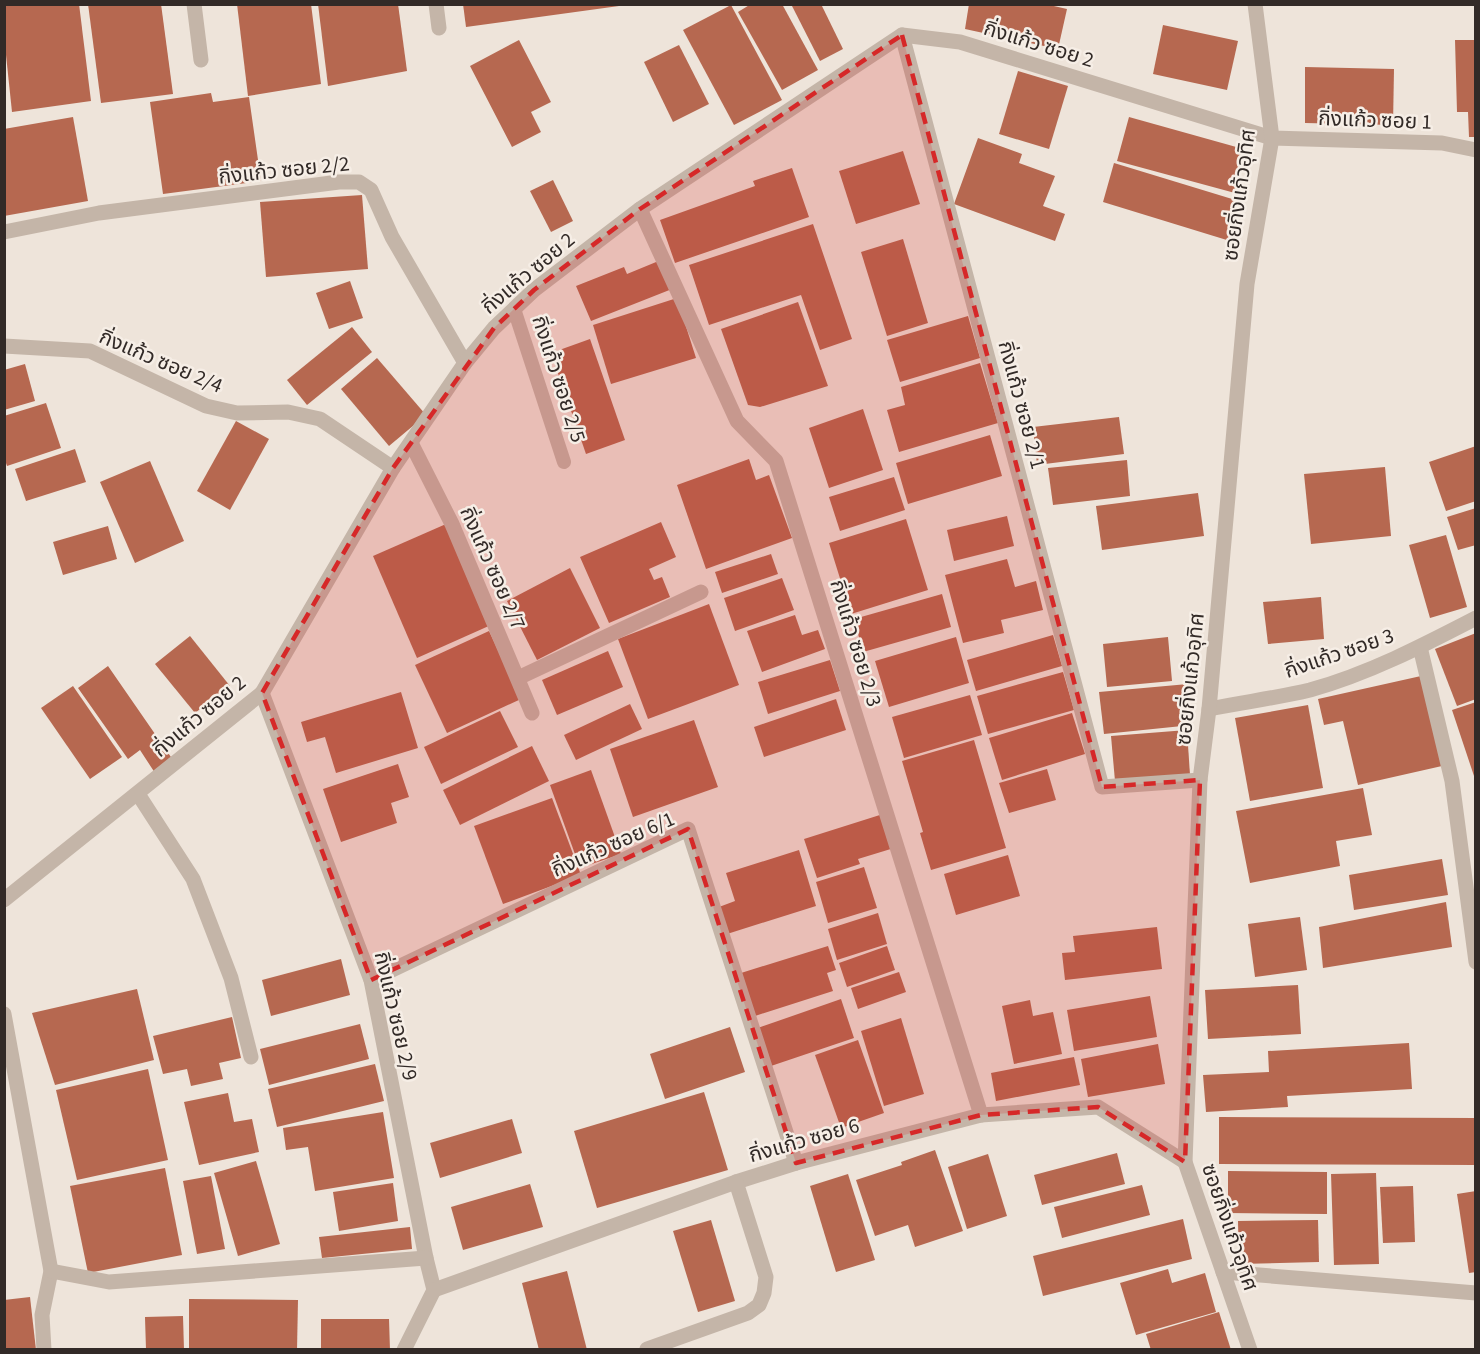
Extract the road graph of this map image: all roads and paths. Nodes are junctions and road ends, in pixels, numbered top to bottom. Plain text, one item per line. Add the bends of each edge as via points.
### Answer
1 (194, 4) edge
2 (436, 4) edge
3 (1255, 4) edge
4 (439, 28) dead end
5 (902, 35) junction
6 (201, 60) dead end
7 (1272, 138) junction
8 (1476, 150) edge
9 (640, 209) junction
10 (4, 232) edge
11 (514, 309) junction
12 (4, 346) edge
13 (465, 363) junction
14 (411, 443) junction
15 (564, 462) dead end
16 (393, 468) junction
17 (701, 592) dead end
18 (1476, 618) edge
19 (1420, 647) junction
20 (518, 678) junction
21 (262, 693) junction
22 (1209, 709) junction
23 (532, 713) dead end
24 (1200, 780) junction
25 (138, 794) junction
26 (4, 900) edge
27 (1476, 962) edge
28 (371, 980) junction
29 (4, 1014) edge
30 (251, 1057) dead end
31 (981, 1114) junction
32 (1185, 1162) junction
33 (796, 1163) junction
34 (736, 1182) junction
35 (426, 1258) junction
36 (51, 1271) junction
37 (1223, 1272) junction
38 (434, 1290) junction
39 (1476, 1293) edge
40 (646, 1349) edge
41 (44, 1350) edge
42 (404, 1350) edge
43 (1250, 1350) edge

1 - 6 street
2 - 4 street
3 - 7 street, ซอยกิ่งแก้วอุทิศ
5 - 7 street, กิ่งแก้ว ซอย 2 via 960,42
5 - 9 street, กิ่งแก้ว ซอย 2
5 - 24 street, กิ่งแก้ว ซอย 2/1 via 1102,787
7 - 8 street, กิ่งแก้ว ซอย 1 via 1442,142
7 - 22 street, ซอยกิ่งแก้วอุทิศ via 1247,284
9 - 11 street, กิ่งแก้ว ซอย 2
9 - 31 street, กิ่งแก้ว ซอย 2/3 via 736,421 777,461
10 - 13 street, กิ่งแก้ว ซอย 2/2 via 99,213 359,182 371,190 392,237
11 - 13 street, กิ่งแก้ว ซอย 2
11 - 15 lane, กิ่งแก้ว ซอย 2/5
12 - 16 street, กิ่งแก้ว ซอย 2/4 via 90,351 206,406 237,413 288,412 320,419
13 - 14 street, กิ่งแก้ว ซอย 2
14 - 16 street, กิ่งแก้ว ซอย 2
14 - 20 street, กิ่งแก้ว ซอย 2/7 via 452,524
16 - 21 street, กิ่งแก้ว ซอย 2
17 - 20 street
18 - 19 street, กิ่งแก้ว ซอย 3
19 - 22 street, กิ่งแก้ว ซอย 3 via 1310,690
19 - 27 street via 1452,781
20 - 23 street, กิ่งแก้ว ซอย 2/7
21 - 25 street, กิ่งแก้ว ซอย 2
21 - 28 street, กิ่งแก้ว ซอย 2/9
22 - 24 street, ซอยกิ่งแก้วอุทิศ
24 - 32 street, ซอยกิ่งแก้วอุทิศ
25 - 26 street, กิ่งแก้ว ซอย 2
25 - 30 street via 193,879 231,978
28 - 33 street, กิ่งแก้ว ซอย 6/1 via 688,829
28 - 35 street, กิ่งแก้ว ซอย 2/9
29 - 36 street
31 - 32 street, กิ่งแก้ว ซอย 6 via 1098,1107
31 - 33 street, กิ่งแก้ว ซอย 6
32 - 37 street, ซอยกิ่งแก้วอุทิศ
33 - 34 street, กิ่งแก้ว ซอย 6
34 - 38 street, กิ่งแก้ว ซอย 6
34 - 40 street via 766,1277 759,1305 748,1313
35 - 36 street via 110,1282
35 - 38 street, กิ่งแก้ว ซอย 2/9
36 - 41 street via 42,1315
37 - 39 street
37 - 43 street, ซอยกิ่งแก้วอุทิศ
38 - 42 street

